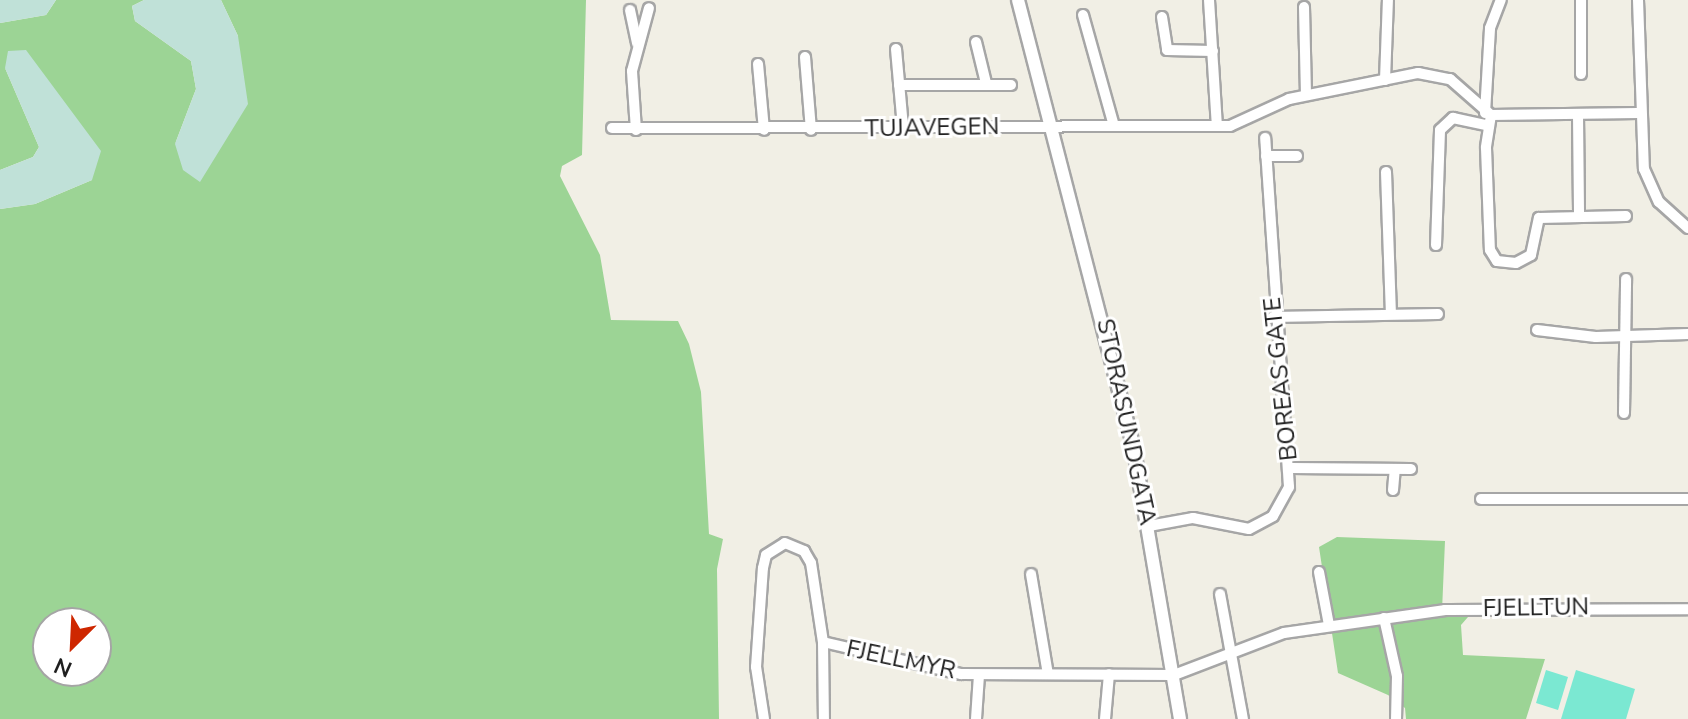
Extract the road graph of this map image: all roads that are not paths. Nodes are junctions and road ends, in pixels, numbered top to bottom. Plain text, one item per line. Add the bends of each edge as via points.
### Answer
1 (1018, 0) edge
2 (1209, 0) edge
3 (1388, 0) edge
4 (1501, 0) edge
5 (1581, 0) edge
6 (1638, 0) edge
7 (1304, 7) dead end
8 (649, 8) dead end
9 (630, 10) dead end
10 (1083, 15) dead end
11 (1162, 17) dead end
12 (976, 42) dead end
13 (637, 44) junction
14 (896, 49) dead end
15 (1213, 51) junction
16 (805, 57) dead end
17 (758, 64) dead end
18 (1581, 74) dead end
19 (1385, 80) junction
20 (986, 83) junction
21 (899, 85) junction
22 (1011, 85) dead end
23 (1306, 95) junction
24 (1638, 113) junction
25 (1578, 115) junction
26 (1488, 118) junction
27 (1114, 126) junction
28 (1217, 126) junction
29 (612, 128) dead end
30 (903, 128) junction
31 (1053, 128) junction
32 (636, 130) junction
33 (764, 130) junction
34 (811, 130) junction
35 (1265, 138) dead end
36 (1266, 156) junction
37 (1297, 156) dead end
38 (1386, 172) dead end
39 (1579, 216) junction
40 (1626, 216) dead end
41 (1688, 228) edge
42 (1436, 245) dead end
43 (1626, 279) dead end
44 (1391, 312) junction
45 (1438, 314) dead end
46 (1273, 317) junction
47 (1537, 330) dead end
48 (1688, 334) edge
49 (1628, 337) junction
50 (1624, 413) dead end
51 (1291, 468) junction
52 (1395, 469) junction
53 (1411, 469) dead end
54 (1393, 490) dead end
55 (1481, 499) dead end
56 (1688, 499) edge
57 (1149, 526) junction
58 (1319, 572) dead end
59 (1031, 574) dead end
60 (1220, 594) dead end
61 (1688, 609) edge
62 (1384, 618) junction
63 (1329, 625) junction
64 (823, 642) junction
65 (1231, 649) junction
66 (1048, 674) junction
67 (1109, 674) junction
68 (979, 675) junction
69 (1174, 675) junction
70 (764, 719) edge
71 (824, 719) edge
72 (976, 719) edge
73 (1105, 719) edge
74 (1180, 719) edge
75 (1243, 719) edge
76 (1396, 719) edge

1 - 31 street, STORASUNDGATA
2 - 15 street
3 - 19 street
4 - 26 street via 1490,28
5 - 18 street
6 - 24 street
7 - 23 street
8 - 13 street
9 - 13 street
10 - 27 street
11 - 15 street via 1170,52
12 - 20 street
13 - 32 street via 632,85
14 - 21 street
15 - 28 street
16 - 34 street
17 - 33 street
19 - 23 street, TUJAVEGEN
19 - 26 street, TUJAVEGEN via 1418,73 1450,79
20 - 21 street
20 - 22 street
21 - 30 street
23 - 28 street, TUJAVEGEN via 1278,102 1247,122
24 - 25 street
24 - 41 street via 1650,186
25 - 26 street
25 - 39 street
26 - 39 street via 1490,250 1497,261 1516,263 1531,255 1539,218
26 - 42 street via 1453,118 1440,130
27 - 28 street, TUJAVEGEN
27 - 31 street, TUJAVEGEN
29 - 32 street, TUJAVEGEN
30 - 31 street, TUJAVEGEN
30 - 34 street, TUJAVEGEN
31 - 57 street, STORASUNDGATA
32 - 33 street, TUJAVEGEN
33 - 34 street, TUJAVEGEN
35 - 36 street, BOREAS GATE
36 - 37 street
36 - 46 street, BOREAS GATE
38 - 44 street
39 - 40 street
43 - 49 street
44 - 45 street
44 - 46 street
46 - 51 street, BOREAS GATE
47 - 49 street
48 - 49 street
49 - 50 street
51 - 52 street
51 - 57 street, BOREAS GATE via 1283,502 1262,524 1231,529 1193,518
52 - 53 street
52 - 54 street
55 - 56 street
57 - 69 street, STORASUNDGATA
58 - 63 street
59 - 66 street
60 - 65 street
61 - 62 street, FJELLTUN via 1445,610
62 - 63 street, FJELLTUN
62 - 76 street via 1397,676
63 - 65 street, FJELLTUN
64 - 68 street, FJELLMYR via 931,670
64 - 70 street via 811,563 796,544 774,547 763,568 756,667
64 - 71 street
65 - 69 street, FJELLTUN
65 - 75 street
66 - 67 street, FJELLMYR
66 - 68 street, FJELLMYR
67 - 69 street, FJELLMYR
67 - 73 street
68 - 72 street, FJELLMYR
69 - 74 street, STORASUNDGATA

